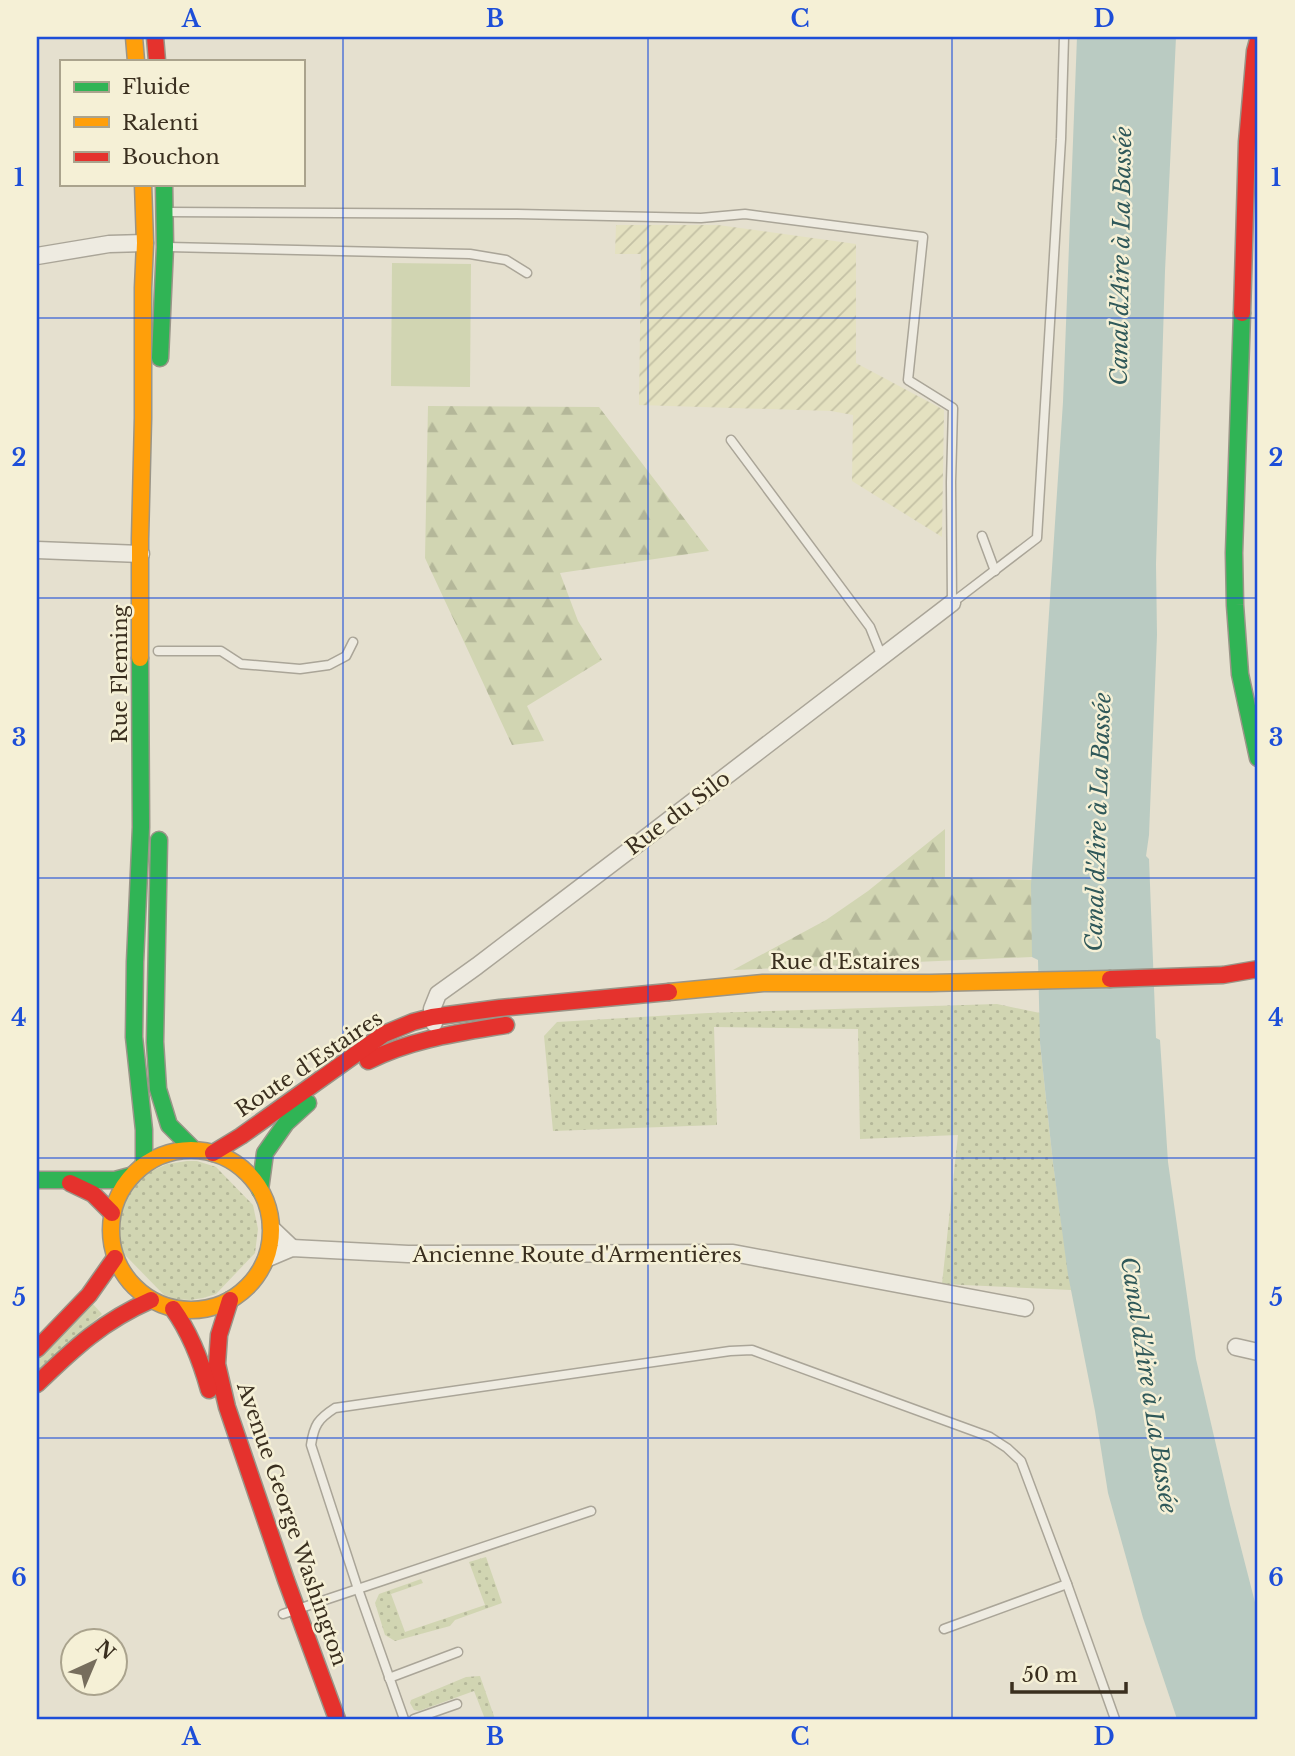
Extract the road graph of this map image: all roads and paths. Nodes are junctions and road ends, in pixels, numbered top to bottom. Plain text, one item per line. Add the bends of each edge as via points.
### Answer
1 (134, 37) edge
2 (155, 37) edge
3 (1064, 37) edge
4 (1258, 40) edge
5 (136, 60) edge
6 (157, 60) edge
7 (143, 186) edge
8 (164, 186) edge
9 (165, 212) junction
10 (145, 243) junction
11 (166, 247) junction
12 (37, 256) edge
13 (527, 273) dead end
14 (160, 370) dead end
15 (731, 440) dead end
16 (157, 467) dead end
17 (156, 509) dead end
18 (982, 536) dead end
19 (37, 550) edge
20 (141, 554) junction
21 (995, 571) junction
22 (952, 603) junction
23 (354, 642) dead end
24 (158, 651) dead end
25 (882, 657) junction
26 (1258, 758) edge
27 (159, 827) dead end
28 (1258, 969) edge
29 (1172, 983) junction
30 (1040, 985) junction
31 (1226, 989) dead end
32 (432, 1017) junction
33 (436, 1037) junction
34 (193, 1149) junction
35 (213, 1153) junction
36 (144, 1164) junction
37 (130, 1176) junction
38 (37, 1181) edge
39 (67, 1181) junction
40 (261, 1190) junction
41 (112, 1213) junction
42 (271, 1228) junction
43 (294, 1248) junction
44 (115, 1258) junction
45 (266, 1259) junction
46 (152, 1300) junction
47 (230, 1300) junction
48 (1026, 1308) dead end
49 (173, 1309) junction
50 (1236, 1348) dead end
51 (37, 1349) edge
52 (1258, 1352) edge
53 (37, 1384) edge
54 (224, 1445) dead end
55 (591, 1511) dead end
56 (247, 1515) dead end
57 (1068, 1584) junction
58 (358, 1589) junction
59 (290, 1612) junction
60 (944, 1629) dead end
61 (458, 1652) dead end
62 (389, 1678) junction
63 (306, 1681) dead end
64 (457, 1704) dead end
65 (337, 1719) edge
66 (404, 1719) edge
67 (414, 1719) edge
68 (1115, 1719) edge

1 - 5 main road
2 - 6 main road
3 - 21 lane via 1037,538
4 - 26 main road via 1247,142 1234,553 1240,674
7 - 10 main road, Rue Fleming
8 - 9 main road
9 - 11 main road
9 - 22 lane via 701,218 745,214 923,237 908,380 953,408
10 - 12 street
10 - 20 main road, Rue Fleming
11 - 13 lane via 470,254 506,260
11 - 14 main road
15 - 25 lane via 870,627
16 - 17 main road
18 - 21 lane
19 - 20 street
20 - 36 main road, Rue Fleming via 141,827 134,1037
21 - 22 lane
22 - 25 street, Rue du Silo
23 - 24 lane via 346,656 329,665 300,669 241,664 221,651
25 - 32 street, Rue du Silo via 438,994
27 - 34 main road via 158,1089 169,1125
28 - 29 main road
29 - 30 main road
29 - 31 main road
30 - 32 main road, Rue d'Estaires via 762,983
30 - 33 main road, Route d'Estaires via 761,996 538,1018
32 - 33 street
32 - 35 main road, Route d'Estaires via 384,1034
33 - 40 main road, Route d'Estaires via 384,1051 324,1088 286,1123 265,1153
34 - 35 main road
34 - 36 main road
35 - 40 main road via 240,1167
36 - 37 main road
37 - 39 main road
37 - 41 main road
38 - 39 main road
39 - 41 main road via 93,1194
40 - 42 main road
41 - 44 main road via 110,1237
42 - 43 street
42 - 45 main road
43 - 45 street, Ancienne Route d'Armentières
43 - 48 street, Ancienne Route d'Armentières via 408,1254 733,1253
44 - 46 main road via 136,1289
44 - 51 main road via 91,1292
45 - 47 main road via 245,1289
46 - 49 main road
46 - 53 main road via 103,1324
47 - 49 main road via 197,1310
47 - 59 main road, Avenue George Washington via 219,1335 217,1364
49 - 54 main road, Avenue George Washington via 195,1345
50 - 52 street
55 - 58 lane
56 - 59 main road, Avenue George Washington
57 - 58 lane via 1021,1461 1007,1448 990,1437 752,1350 334,1408 313,1429 312,1445
57 - 60 lane
57 - 68 lane
58 - 59 lane
58 - 62 lane
59 - 63 main road, Avenue George Washington
59 - 65 main road, Avenue George Washington
61 - 62 lane
62 - 66 lane
64 - 67 lane

